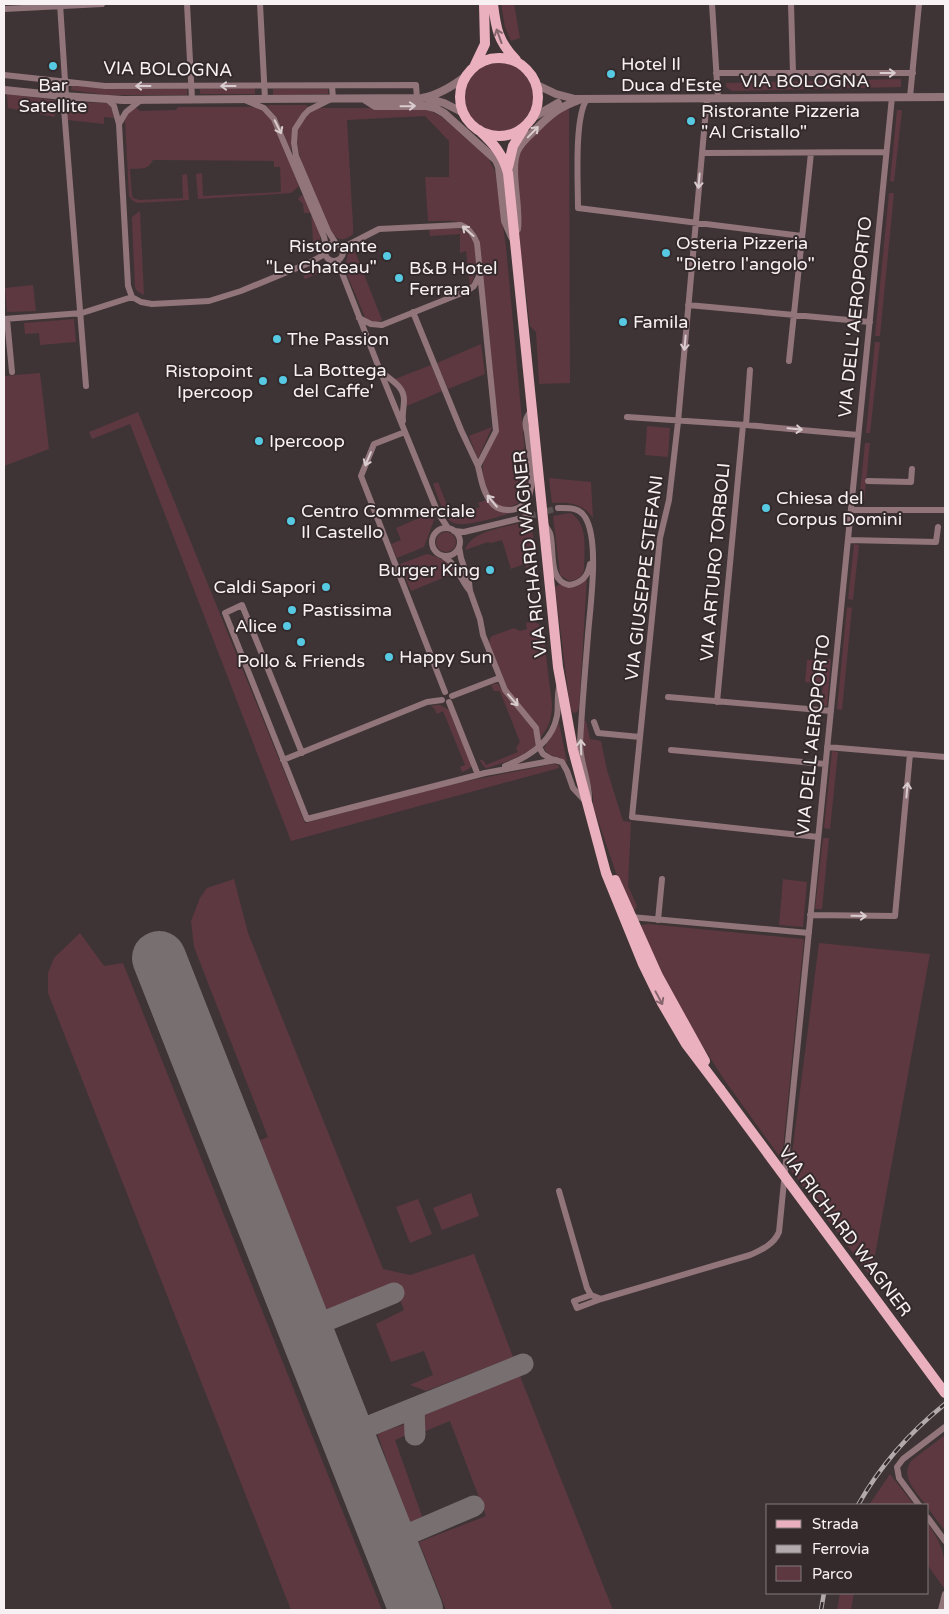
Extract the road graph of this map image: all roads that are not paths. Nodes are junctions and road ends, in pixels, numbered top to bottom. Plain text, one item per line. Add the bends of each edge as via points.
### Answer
1 (102, 4) edge
2 (187, 4) edge
3 (260, 4) edge
4 (484, 4) edge
5 (493, 4) edge
6 (712, 4) edge
7 (791, 4) edge
8 (919, 4) edge
9 (60, 5) edge
10 (4, 9) edge
11 (518, 62) junction
12 (474, 66) junction
13 (716, 72) junction
14 (793, 72) junction
15 (913, 73) junction
16 (4, 75) edge
17 (466, 76) junction
18 (65, 82) junction
19 (536, 85) junction
20 (192, 86) junction
21 (265, 86) junction
22 (332, 86) junction
23 (383, 86) junction
24 (4, 90) edge
25 (64, 96) junction
26 (892, 97) junction
27 (910, 97) junction
28 (945, 97) edge
29 (332, 98) junction
30 (362, 98) junction
31 (383, 98) junction
32 (419, 98) junction
33 (706, 98) junction
34 (718, 98) junction
35 (107, 99) junction
36 (192, 99) junction
37 (241, 99) junction
38 (266, 99) junction
39 (585, 99) junction
40 (142, 100) junction
41 (572, 101) junction
42 (464, 113) junction
43 (532, 118) junction
44 (579, 122) junction
45 (119, 124) junction
46 (524, 127) junction
47 (479, 130) junction
48 (886, 152) junction
49 (702, 153) junction
50 (812, 153) junction
51 (508, 173) junction
52 (696, 223) junction
53 (802, 236) junction
54 (336, 242) junction
55 (515, 244) junction
56 (326, 246) junction
57 (342, 248) junction
58 (325, 254) junction
59 (337, 260) junction
60 (480, 272) junction
61 (132, 298) junction
62 (688, 305) junction
63 (413, 312) junction
64 (79, 313) junction
65 (794, 315) junction
66 (359, 318) junction
67 (5, 319) edge
68 (870, 322) junction
69 (789, 361) dead end
70 (379, 368) junction
71 (750, 370) dead end
72 (12, 372) dead end
73 (86, 386) dead end
74 (532, 409) junction
75 (627, 417) dead end
76 (678, 422) junction
77 (744, 425) junction
78 (405, 432) junction
79 (858, 435) junction
80 (478, 466) junction
81 (912, 468) dead end
82 (868, 482) dead end
83 (558, 508) tunnel mouth
84 (851, 510) junction
85 (945, 510) edge
86 (438, 513) junction
87 (530, 516) tunnel mouth
88 (543, 521) junction
89 (938, 527) dead end
90 (478, 529) junction
91 (451, 530) junction
92 (435, 533) junction
93 (848, 540) junction
94 (460, 546) junction
95 (592, 553) junction
96 (443, 556) junction
97 (470, 592) junction
98 (499, 678) junction
99 (560, 682) junction
100 (445, 692) junction
101 (668, 697) dead end
102 (451, 699) junction
103 (442, 700) junction
104 (717, 702) junction
105 (831, 711) junction
106 (594, 722) dead end
107 (640, 737) junction
108 (539, 747) junction
109 (827, 747) junction
110 (670, 750) dead end
111 (302, 753) junction
112 (910, 754) junction
113 (945, 757) edge
114 (283, 760) junction
115 (556, 760) junction
116 (826, 764) junction
117 (482, 774) junction
118 (588, 808) junction
119 (818, 837) junction
120 (603, 857) junction
121 (662, 879) dead end
122 (810, 915) junction
123 (631, 918) junction
124 (658, 920) junction
125 (809, 933) junction
126 (720, 1089) junction
127 (559, 1191) dead end
128 (591, 1295) junction
129 (601, 1299) junction
130 (945, 1393) edge
131 (945, 1427) edge
132 (918, 1504) edge
133 (929, 1519) edge
134 (939, 1533) junction
135 (945, 1541) edge
136 (945, 1547) edge
137 (945, 1594) edge
138 (941, 1610) edge

1 - 9 street
2 - 20 street
3 - 21 street
4 - 12 main road, VIA BOLOGNA via 485,44
11 -> 5 main road via 499,38
6 - 13 street
7 - 14 street
8 - 15 street
9 - 10 street
9 - 18 street
11 - 12 main road via 494,58
11 - 19 main road via 530,73
12 - 17 main road, VIA BOLOGNA
13 - 14 street, VIA BOLOGNA
13 - 34 street
14 -> 15 street, VIA BOLOGNA
15 - 27 street
16 - 18 street, VIA BOLOGNA
17 - 32 street, VIA BOLOGNA via 435,95
17 - 42 main road, VIA BOLOGNA via 460,95
20 -> 18 street, VIA BOLOGNA via 105,86
18 - 25 street
19 - 41 street
19 - 43 main road via 538,104
21 -> 20 street, VIA BOLOGNA
20 - 36 street
21 - 22 street, VIA BOLOGNA
21 - 38 street
22 - 23 street, VIA BOLOGNA
22 - 29 street
23 - 31 street
23 - 32 street, VIA BOLOGNA via 416,85
24 - 25 street, VIA BOLOGNA
25 - 35 street, VIA BOLOGNA
25 - 64 street
26 - 27 street, VIA BOLOGNA
26 - 34 street, VIA BOLOGNA
26 - 48 street, VIA DELL'AEROPORTO
27 - 28 street, VIA BOLOGNA
29 - 30 street, VIA BOLOGNA
29 - 38 street, VIA BOLOGNA
29 - 54 street via 304,115 297,125 294,143 296,156 328,231
30 - 31 street, VIA BOLOGNA
30 -> 55 street, VIA BOLOGNA via 375,106 423,105 435,108 492,154 499,167 505,221
31 - 32 street, VIA BOLOGNA
32 - 42 street, VIA BOLOGNA via 444,103
33 - 34 street, VIA BOLOGNA
33 - 39 street, VIA BOLOGNA
33 - 49 street, VIA GIUSEPPE STEFANI
35 - 40 street, VIA BOLOGNA
35 - 45 street via 114,106
36 - 37 street, VIA BOLOGNA
36 - 40 street, VIA BOLOGNA
37 - 38 street, VIA BOLOGNA
37 -> 56 street via 259,105 274,119
39 - 41 street, VIA RICHARD WAGNER
39 - 44 street
40 - 45 street via 126,112
41 - 43 street via 556,104
41 - 44 street
55 -> 41 street, VIA RICHARD WAGNER via 518,216 514,170 516,152 550,114
42 - 47 main road, VIA BOLOGNA
43 - 46 main road
44 - 52 street via 578,208
45 - 61 street via 128,286
46 - 47 main road via 501,136
46 - 51 main road, VIA RICHARD WAGNER via 511,152
47 - 51 main road, VIA RICHARD WAGNER via 501,154
48 - 50 street
48 - 68 street, VIA DELL'AEROPORTO
49 - 50 street
49 -> 52 street, VIA GIUSEPPE STEFANI
50 - 53 street
51 - 55 main road, VIA RICHARD WAGNER
52 - 53 street
52 - 62 street, VIA GIUSEPPE STEFANI
53 - 65 street
54 - 56 street
54 - 57 street
55 - 74 main road, VIA RICHARD WAGNER
56 - 58 street
57 - 59 street via 343,254
60 -> 57 street via 477,243 468,229 461,225 379,229
58 - 59 street via 330,260
58 - 61 street via 241,291 209,301 149,304
59 - 66 street
60 - 63 street via 471,289
60 - 80 street via 496,431
61 - 64 street
62 - 65 street
62 -> 76 street, VIA GIUSEPPE STEFANI
63 - 66 street via 382,325
63 - 80 street
64 - 67 street
64 - 73 street
65 - 68 street
65 - 69 street
66 - 70 street
67 - 72 street
68 - 79 street, VIA DELL'AEROPORTO
70 - 78 street
70 - 78 street via 403,392
71 - 77 street, VIA ARTURO TORBOLI
74 -> 80 street via 526,420 532,488 526,502 512,510 496,507 484,488
74 - 88 main road, VIA RICHARD WAGNER
75 - 76 street
76 - 77 street
76 - 107 street, VIA GIUSEPPE STEFANI via 669,500 660,538
77 -> 79 street
77 - 104 street, VIA ARTURO TORBOLI
78 - 86 street
78 -> 100 street via 374,444 360,476
79 - 84 street, VIA DELL'AEROPORTO
81 - 82 street via 911,482
83 - 95 street via 575,509 585,517 591,534
84 - 85 street
84 - 93 street, VIA DELL'AEROPORTO
86 - 91 street
86 - 92 street
87 - 90 street
88 - 95 street via 550,533 556,574 565,584 584,578
88 - 99 main road, VIA RICHARD WAGNER
89 - 93 street via 936,542
90 - 91 street
90 - 94 street via 468,534
91 - 92 street via 441,529
91 - 94 street via 459,537
92 - 96 street via 433,548
93 - 105 street, VIA DELL'AEROPORTO
94 - 96 street via 454,554
94 - 97 street
118 -> 95 street via 589,790 580,743
96 - 97 street via 455,566
97 - 98 street
98 - 102 street
98 -> 108 street via 504,690 536,728
99 - 108 street via 557,715 549,735
99 - 118 main road, VIA RICHARD WAGNER via 572,750
100 - 102 street via 450,693
100 - 103 street
101 - 104 street
102 - 103 street
102 - 117 street
103 - 111 street via 428,702
104 - 105 street
105 - 109 street, VIA DELL'AEROPORTO
106 - 107 street via 598,733
107 - 119 street, VIA GIUSEPPE STEFANI via 632,818
108 - 115 street via 546,757
108 - 117 street via 526,757
109 - 112 street
109 - 116 street, VIA DELL'AEROPORTO
110 - 116 street
111 - 114 street
111 - 114 street via 242,606 225,613
112 - 113 street
122 -> 112 street via 894,916
114 - 117 street via 307,819
115 - 117 street
115 - 118 street via 566,766 573,788
116 - 119 street, VIA DELL'AEROPORTO
118 - 120 main road, VIA RICHARD WAGNER
119 - 122 street, VIA DELL'AEROPORTO
120 - 123 main road, VIA RICHARD WAGNER
120 -> 126 main road, VIA RICHARD WAGNER via 612,889 654,987 686,1044
121 - 124 street
122 - 125 street, VIA DELL'AEROPORTO
123 - 124 street
123 - 126 main road, VIA RICHARD WAGNER via 662,984
124 - 125 street
125 - 129 street, VIA DELL'AEROPORTO via 777,1237 766,1248 750,1255
126 - 130 main road, VIA RICHARD WAGNER, bridge
127 - 128 street
128 - 129 street
128 - 129 street, VIA DELL'AEROPORTO via 574,1301 577,1308
131 - 132 street via 897,1467 900,1478
133 - 134 street
134 - 135 street
134 - 136 street
137 - 138 street

